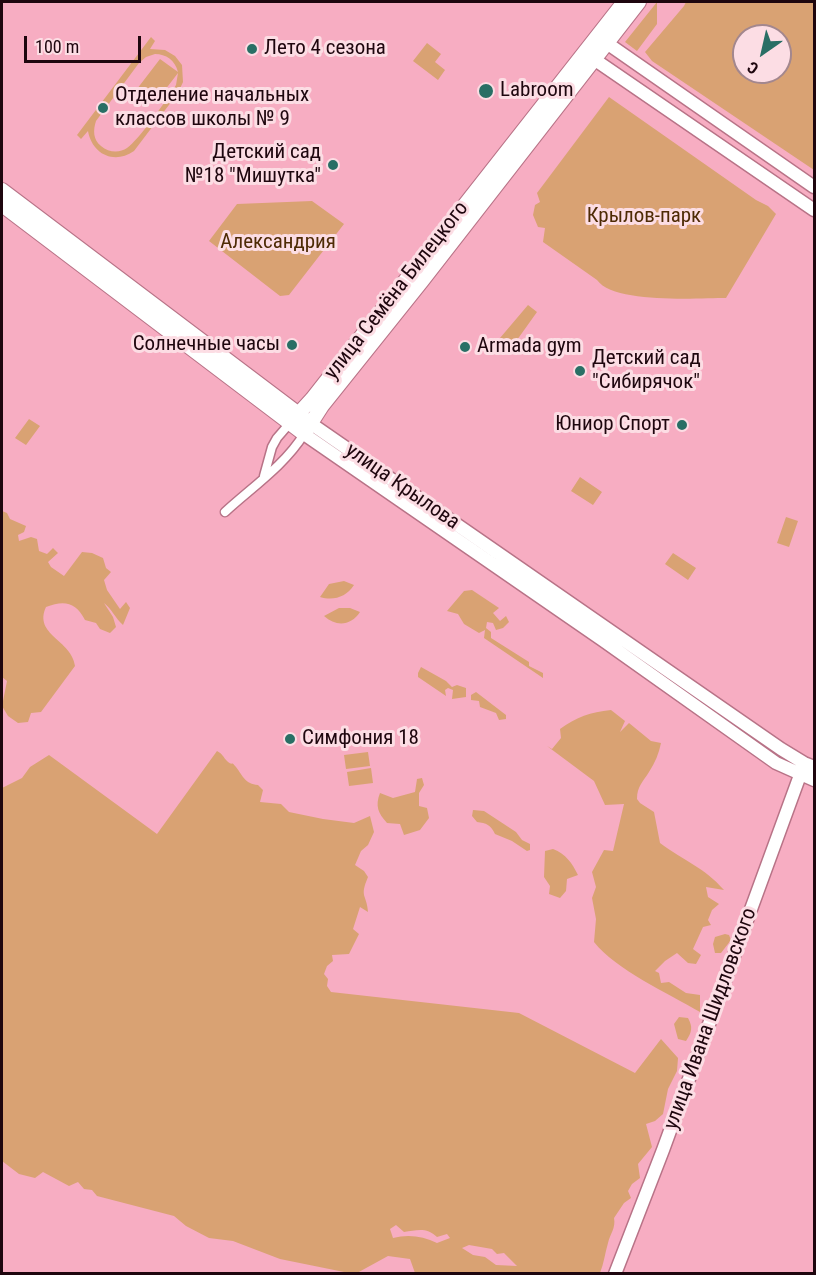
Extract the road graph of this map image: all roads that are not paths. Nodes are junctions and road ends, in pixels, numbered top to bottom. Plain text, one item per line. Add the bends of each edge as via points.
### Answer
1 (624, 2) edge
2 (639, 2) edge
3 (602, 39) junction
4 (589, 56) junction
5 (814, 187) edge
6 (2, 190) edge
7 (2, 205) edge
8 (814, 210) edge
9 (294, 419) junction
10 (307, 428) junction
11 (263, 477) junction
12 (225, 512) dead end
13 (806, 768) edge
14 (814, 780) edge
15 (615, 1274) edge

1 - 3 main road, улица Семёна Билецкого
2 - 3 main road, улица Семёна Билецкого
3 - 4 main road, улица Семёна Билецкого
3 - 5 street
4 - 8 street
4 - 9 main road, улица Семёна Билецкого via 572,67
4 - 10 main road, улица Семёна Билецкого
6 - 9 main road, улица Крылова
7 - 9 main road, улица Крылова
9 - 10 main road, улица Крылова
9 - 11 street, улица Семёна Билецкого via 272,447
10 - 11 street via 297,445
10 - 13 street, улица Крылова
11 - 12 street
13 - 14 street, улица Крылова
13 - 15 street, улица Ивана Шидловского

